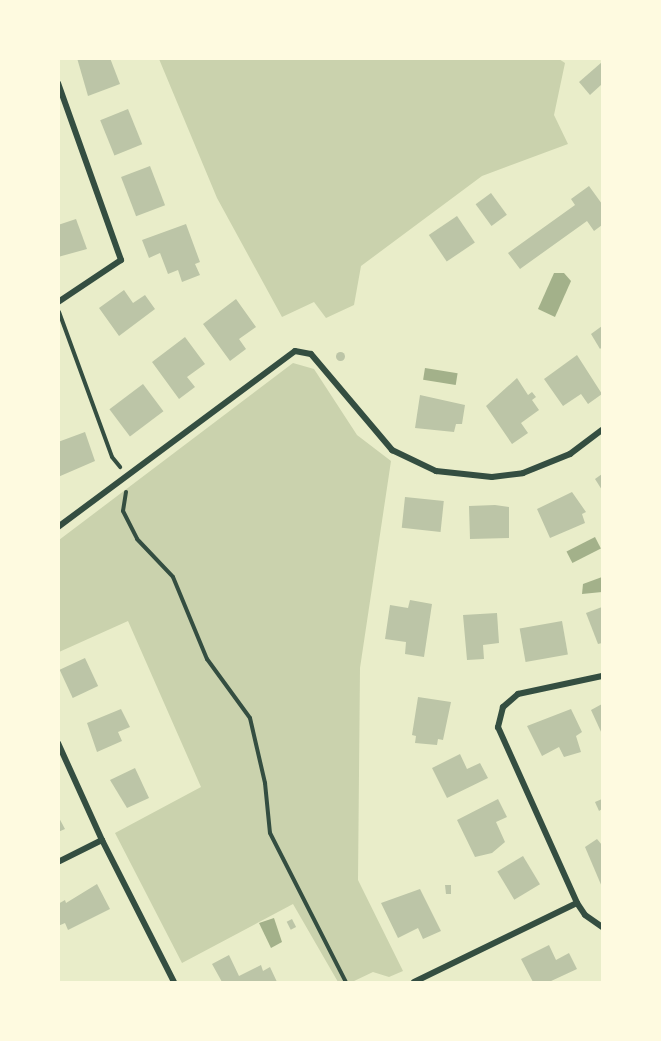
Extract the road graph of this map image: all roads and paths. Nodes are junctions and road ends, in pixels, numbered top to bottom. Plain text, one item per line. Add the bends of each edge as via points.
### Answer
1 (58, 83) edge
2 (58, 302) edge
3 (58, 310) edge
4 (603, 430) edge
5 (128, 477) junction
6 (58, 526) edge
7 (603, 676) edge
8 (58, 743) edge
9 (102, 840) junction
10 (58, 862) edge
11 (577, 903) junction
12 (603, 927) edge
13 (174, 982) edge
14 (346, 982) edge
15 (414, 982) edge

1 - 2 street via 121,260
3 - 5 path via 112,457
4 - 5 street via 563,458 523,473 492,477 436,471 392,450 311,354 295,351
5 - 6 street
5 - 14 path via 123,511 136,539 173,577 191,630 207,659 250,717 270,833
7 - 11 street via 518,694 498,715 501,740
8 - 9 street
9 - 10 street
9 - 13 street
11 - 12 street via 585,915
11 - 15 street

